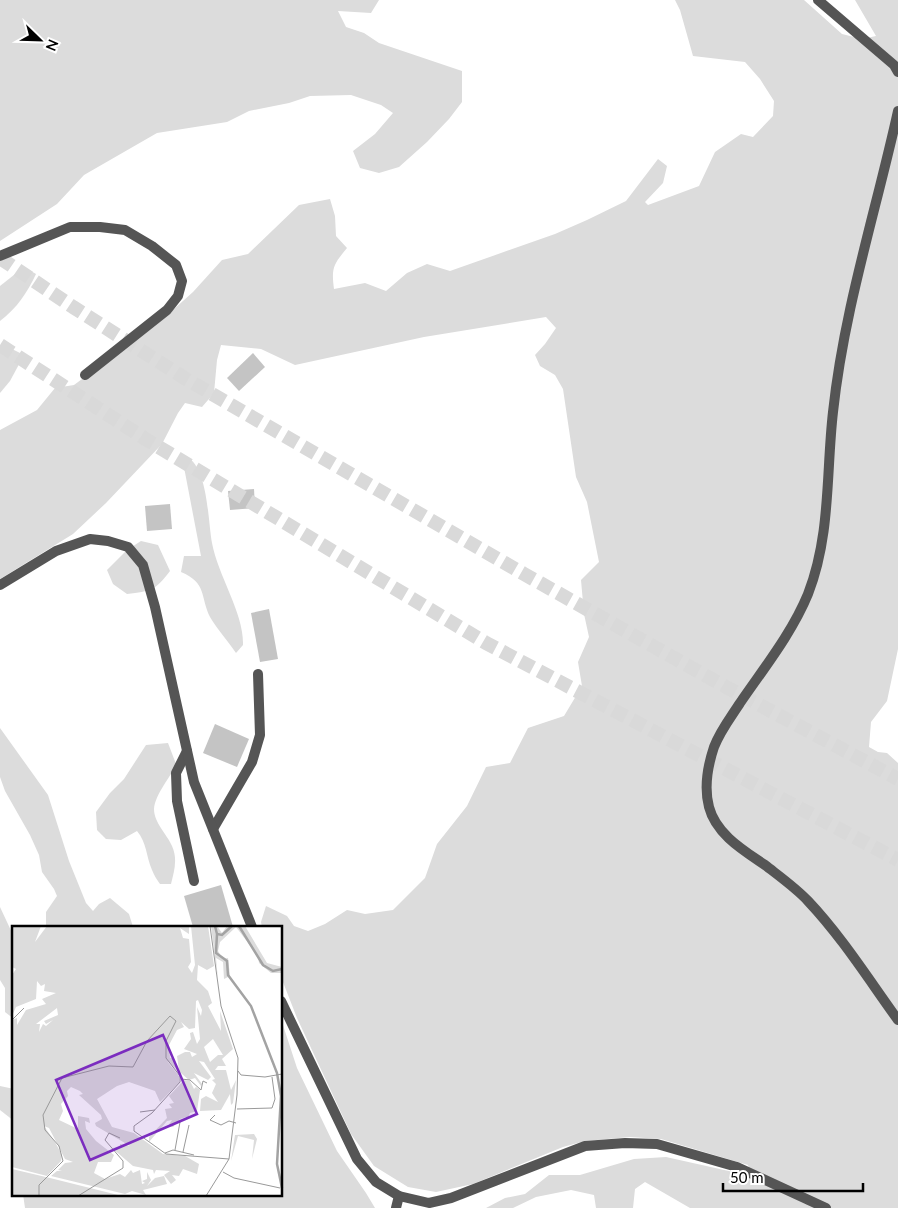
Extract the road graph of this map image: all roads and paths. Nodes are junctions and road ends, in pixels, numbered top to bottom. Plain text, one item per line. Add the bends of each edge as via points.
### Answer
1 (818, 0) edge
2 (898, 72) edge
3 (898, 111) edge
4 (0, 256) edge
5 (85, 375) dead end
6 (0, 585) edge
7 (258, 674) dead end
8 (187, 751) junction
9 (213, 829) junction
10 (194, 880) dead end
11 (252, 926) edge
12 (282, 1003) edge
13 (898, 1020) edge
14 (399, 1196) junction
15 (396, 1208) edge
16 (826, 1208) edge

1 - 2 street via 894,65
3 - 13 street via 851,300 832,412 828,497 818,567 794,622 715,745 706,794 709,810 719,827 735,844 807,900
4 - 5 street via 70,227 100,227 125,230 176,265 182,281 178,296 167,310
6 - 8 street via 56,551 90,539 128,548 143,565
7 - 9 street via 260,735 252,762
8 - 9 street via 194,782
8 - 10 street via 176,774 177,801
9 - 11 street
12 - 14 street via 357,1160 376,1182
14 - 15 street
14 - 16 street via 430,1203 451,1198 585,1146 624,1143 658,1144 737,1167

